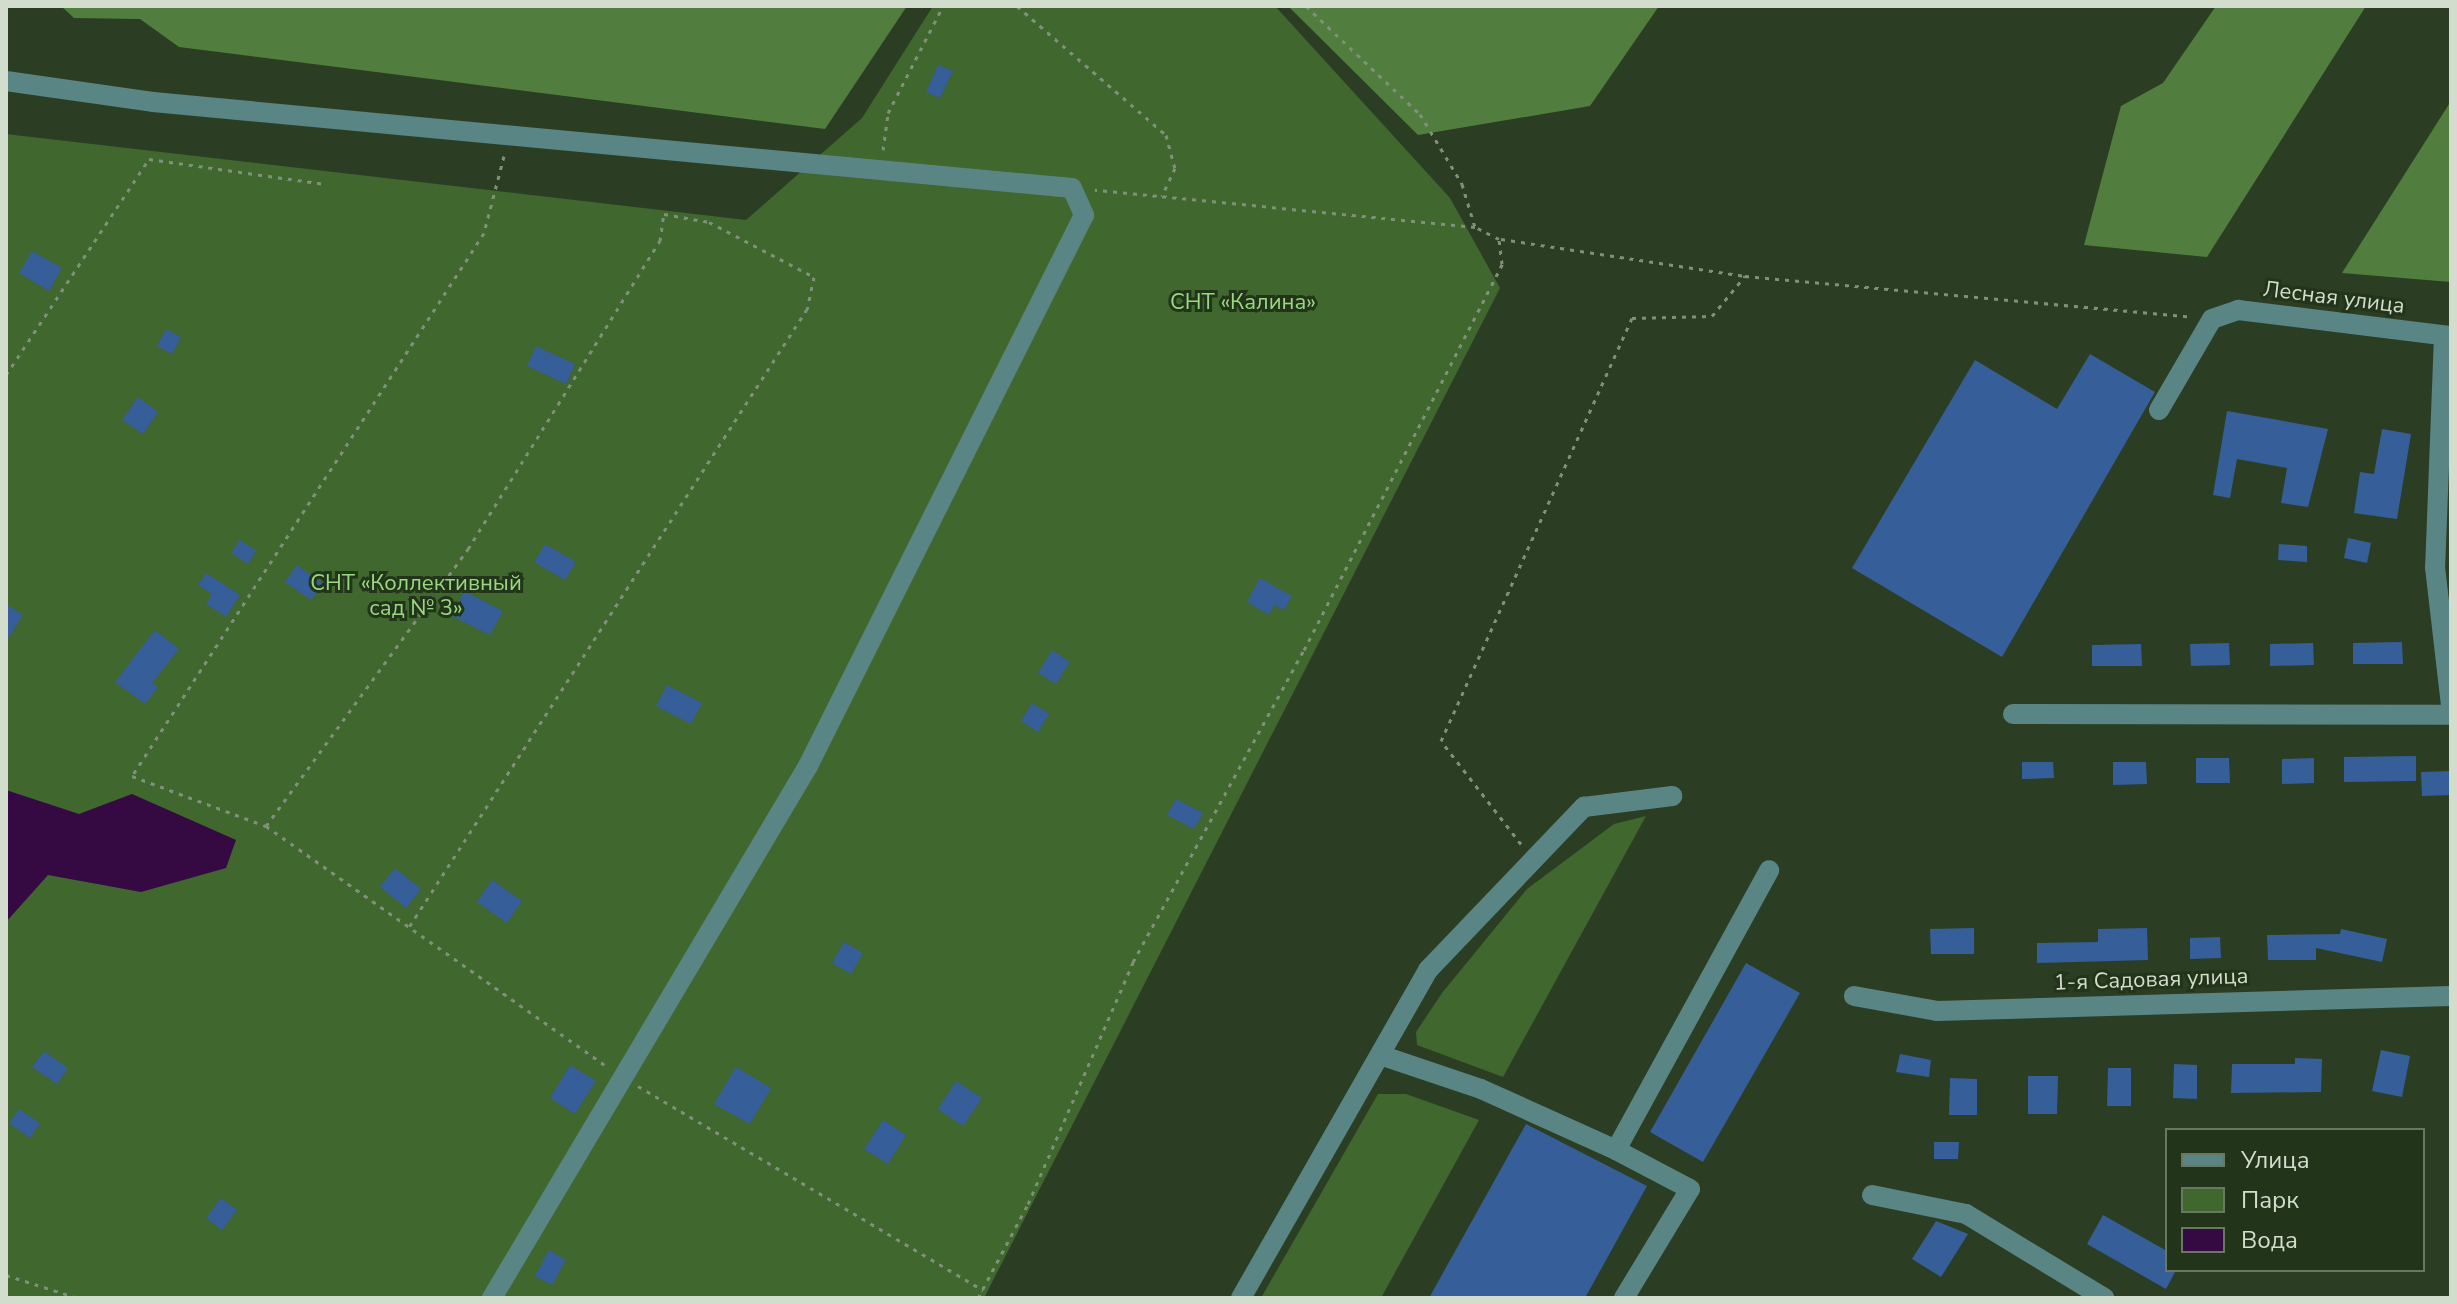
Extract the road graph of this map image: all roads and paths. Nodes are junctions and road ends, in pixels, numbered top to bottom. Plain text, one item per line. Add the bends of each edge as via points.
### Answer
1 (943, 6) edge
2 (1017, 6) edge
3 (1306, 6) edge
4 (6, 81) edge
5 (506, 135) junction
6 (881, 169) junction
7 (325, 184) dead end
8 (1072, 188) junction
9 (1162, 196) junction
10 (1475, 227) junction
11 (1499, 239) junction
12 (1745, 276) junction
13 (2212, 319) junction
14 (2447, 336) edge
15 (6, 375) edge
16 (2159, 410) dead end
17 (2451, 705) edge
18 (2013, 714) dead end
19 (2451, 715) edge
20 (1672, 796) dead end
21 (266, 826) junction
22 (1534, 860) junction
23 (1769, 870) dead end
24 (409, 927) junction
25 (1854, 996) dead end
26 (2451, 996) edge
27 (1380, 1055) junction
28 (623, 1077) junction
29 (1616, 1150) junction
30 (1872, 1195) dead end
31 (6, 1275) edge
32 (983, 1290) junction
33 (78, 1298) edge
34 (492, 1298) edge
35 (978, 1298) edge
36 (1241, 1298) edge
37 (1624, 1298) edge
38 (2104, 1298) edge

1 - 6 path via 888,113
2 - 9 path via 1166,135 1175,168
3 - 10 path via 1420,114 1462,184
4 - 5 street via 153,102
5 - 6 street
5 - 21 path via 504,166 484,233 132,776
6 - 8 street
7 - 15 path via 149,159
8 - 9 path
8 - 28 street via 1084,215 808,766
9 - 10 path
10 - 11 path
11 - 12 path
11 - 32 path via 1502,264 1304,650 1133,962 1028,1204
12 - 13 path
12 - 22 path via 1712,316 1632,318 1441,741
13 - 14 street, Лесная улица via 2238,310
13 - 16 street
14 - 17 street via 2435,567
18 - 19 street
20 - 22 street via 1584,807
21 - 24 path
21 - 24 path via 468,549 660,241 664,214 709,222 814,277 807,309
22 - 27 street via 1428,970
23 - 29 street
24 - 28 path
25 - 26 street, 1-я Садовая улица via 1937,1011
27 - 29 street via 1481,1089
27 - 36 street
28 - 32 path
28 - 34 street
29 - 37 street via 1690,1189
30 - 38 street via 1966,1214
31 - 33 path
32 - 35 path

